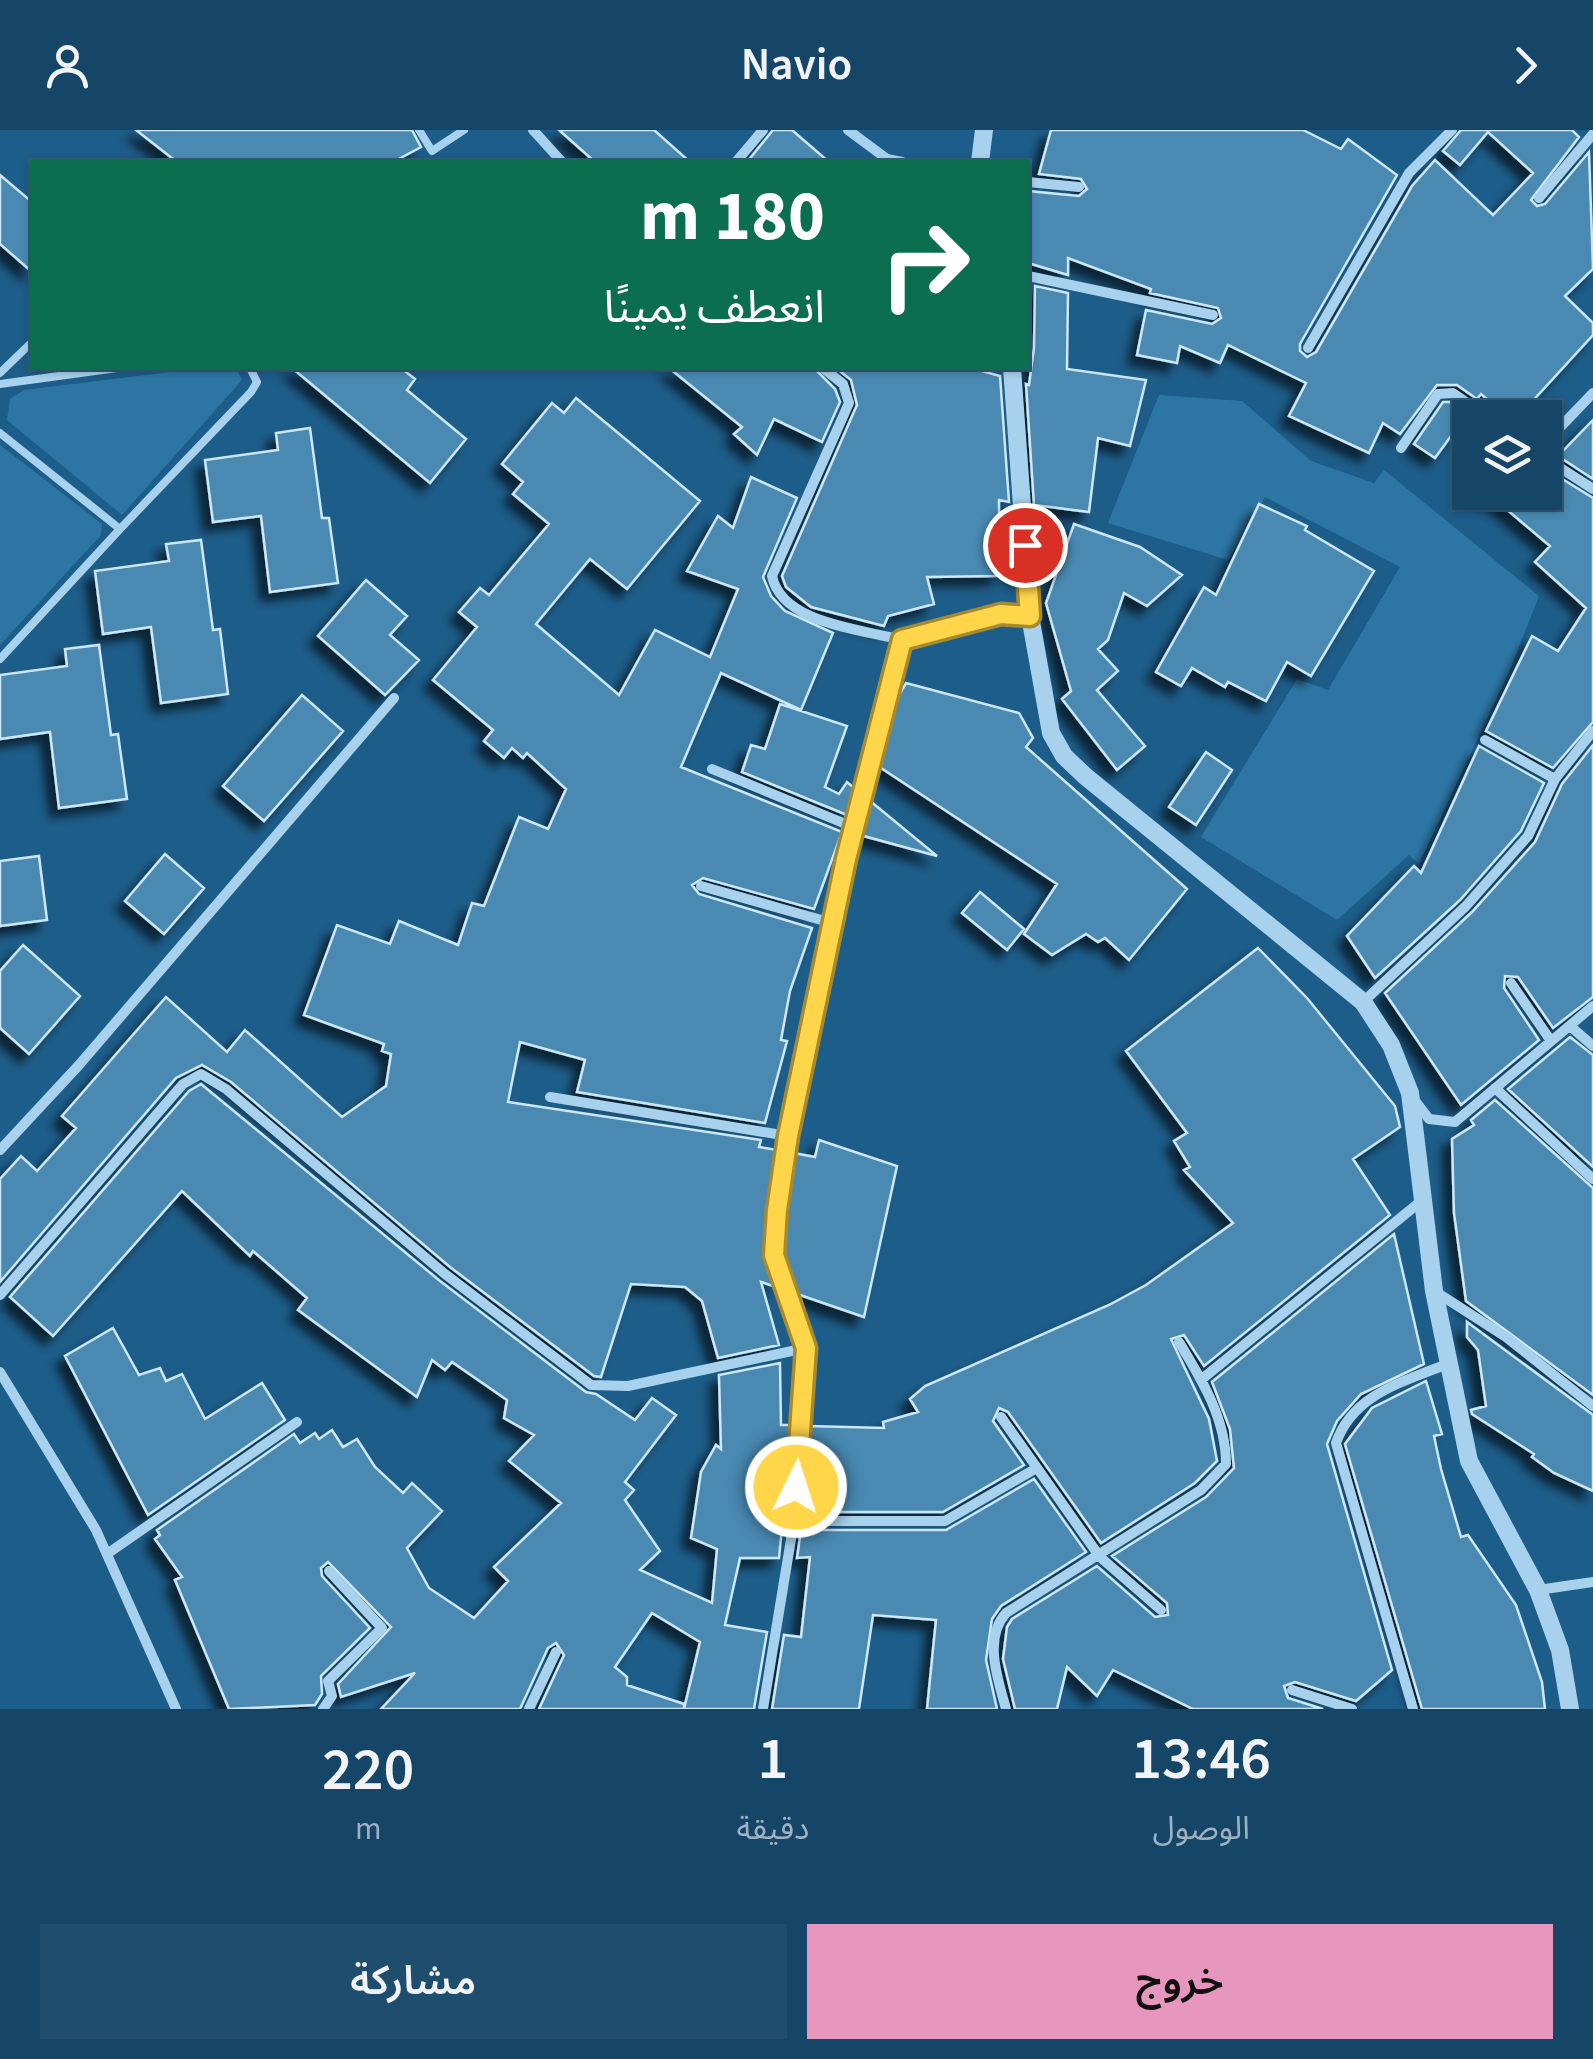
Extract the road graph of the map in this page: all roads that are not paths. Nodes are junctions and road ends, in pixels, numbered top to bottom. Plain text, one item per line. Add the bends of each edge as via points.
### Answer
1 (420, 130) edge
2 (464, 130) edge
3 (533, 130) edge
4 (763, 130) edge
5 (848, 130) edge
6 (984, 130) edge
7 (1452, 130) edge
8 (1593, 134) edge
9 (560, 160) edge
10 (738, 160) edge
11 (892, 160) edge
12 (980, 160) edge
13 (1030, 182) edge
14 (1079, 187) dead end
15 (1539, 198) dead end
16 (1030, 276) edge
17 (1213, 315) dead end
18 (30, 344) edge
19 (1308, 348) dead end
20 (102, 370) edge
21 (251, 370) edge
22 (826, 370) edge
23 (1012, 370) edge
24 (0, 373) edge
25 (0, 384) edge
26 (1593, 393) edge
27 (1463, 400) edge
28 (1562, 425) edge
29 (0, 433) edge
30 (1400, 448) dead end
31 (1562, 469) edge
32 (1593, 489) edge
33 (120, 529) junction
34 (1030, 616) junction
35 (902, 640) junction
36 (0, 658) edge
37 (394, 698) dead end
38 (1593, 730) edge
39 (1485, 740) dead end
40 (712, 769) dead end
41 (1555, 780) junction
42 (853, 828) junction
43 (701, 886) dead end
44 (832, 923) junction
45 (1511, 984) dead end
46 (1363, 1002) junction
47 (1593, 1006) edge
48 (1570, 1026) junction
49 (1550, 1040) junction
50 (1593, 1046) edge
51 (1495, 1088) junction
52 (1410, 1094) junction
53 (550, 1097) dead end
54 (788, 1136) junction
55 (0, 1150) edge
56 (1593, 1179) edge
57 (1426, 1197) junction
58 (1434, 1291) junction
59 (0, 1295) edge
60 (1179, 1342) dead end
61 (806, 1348) junction
62 (1448, 1364) junction
63 (0, 1372) edge
64 (1202, 1379) junction
65 (1593, 1406) edge
66 (1001, 1417) dead end
67 (298, 1422) dead end
68 (1035, 1469) junction
69 (794, 1521) junction
70 (106, 1554) junction
71 (1100, 1557) junction
72 (330, 1572) dead end
73 (1593, 1582) edge
74 (1538, 1590) junction
75 (1161, 1610) dead end
76 (556, 1652) dead end
77 (1292, 1690) dead end
78 (176, 1709) edge
79 (323, 1709) edge
80 (529, 1709) edge
81 (763, 1709) edge
82 (1006, 1709) edge
83 (1352, 1709) edge
84 (1414, 1709) edge
85 (1570, 1709) edge

1 - 2 lane via 432,151
3 - 9 street
4 - 10 street
5 - 11 street
6 - 12 street
7 - 19 street via 1409,173
8 - 15 street
13 - 14 street
16 - 17 street
18 - 24 lane
20 - 25 lane
21 - 33 lane via 257,382 251,392
22 - 35 street via 843,384 848,403 772,576 774,588 800,612
23 - 34 street
26 - 28 street
27 - 30 street via 1438,394
29 - 33 lane
31 - 32 street
33 - 36 lane
34 - 35 street via 1001,614
34 - 46 street via 1051,734 1064,756
35 - 42 street
37 - 55 street
38 - 41 street
39 - 41 street
40 - 42 street
41 - 46 street via 1528,836 1466,906
42 - 44 street
43 - 44 street
44 - 54 street
45 - 49 street
46 - 52 street
47 - 48 street
48 - 49 street
48 - 50 street
49 - 51 street
51 - 52 street via 1455,1122 1429,1119
51 - 56 street
52 - 57 street
53 - 54 street
54 - 61 street via 774,1255
57 - 58 street
57 - 64 street
58 - 62 street
58 - 65 street
59 - 61 street via 182,1084 202,1074 590,1385 628,1386
60 - 64 street
61 - 69 street
62 - 74 street via 1469,1461
62 - 84 street via 1375,1394 1351,1412 1336,1443
63 - 70 street
64 - 71 street via 1225,1434 1226,1464 1201,1490
66 - 68 street
67 - 70 street
68 - 69 street via 945,1521
68 - 71 street
69 - 81 street
70 - 78 street
71 - 75 street
71 - 82 street via 997,1624 996,1669
72 - 79 street via 382,1628 328,1680 332,1696
73 - 74 street
74 - 85 street via 1560,1650
76 - 80 street
77 - 83 street

